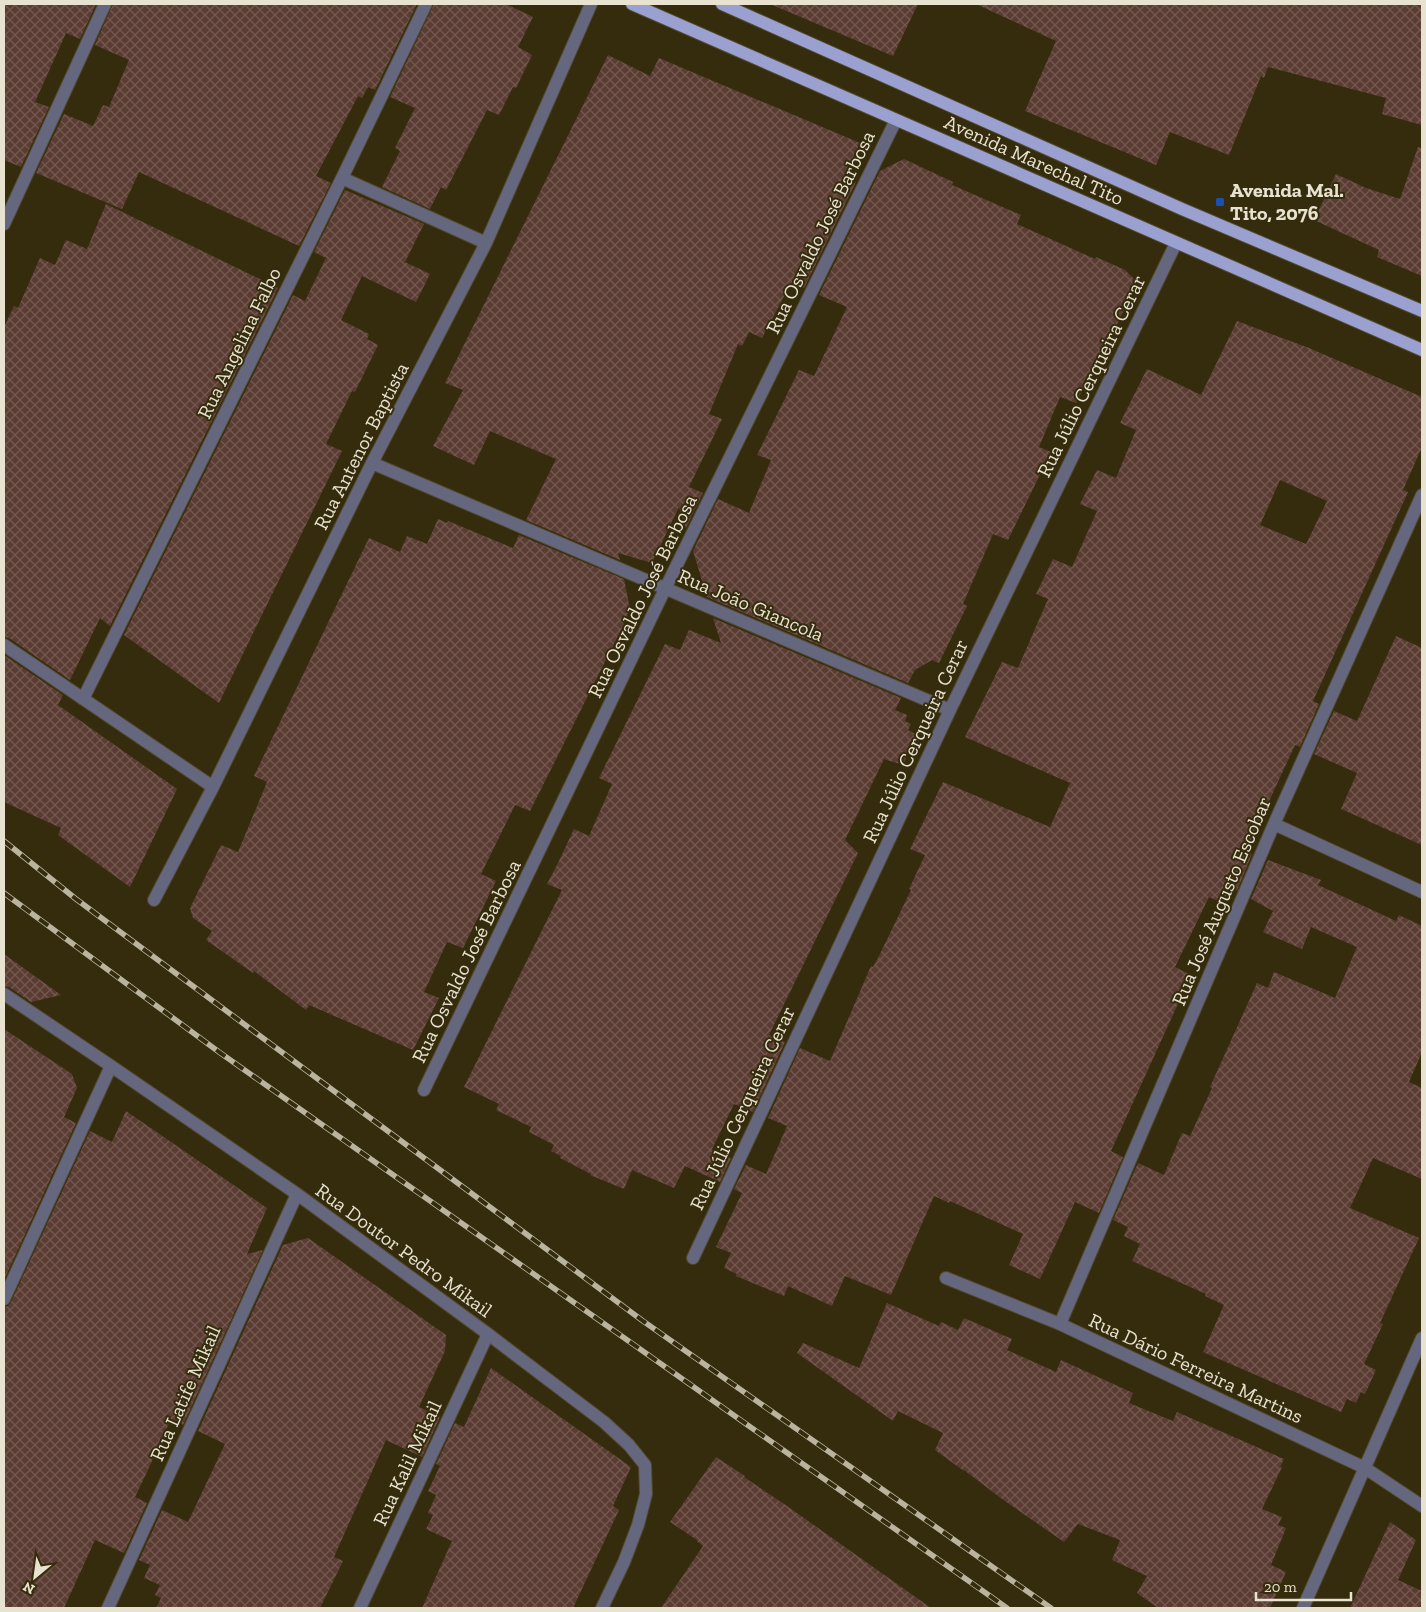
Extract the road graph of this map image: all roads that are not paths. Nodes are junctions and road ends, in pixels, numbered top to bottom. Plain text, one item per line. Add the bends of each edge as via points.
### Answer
1 (105, 4) edge
2 (426, 4) edge
3 (591, 4) edge
4 (632, 4) edge
5 (722, 4) edge
6 (896, 120) junction
7 (342, 178) junction
8 (4, 224) edge
9 (486, 243) junction
10 (1176, 243) junction
11 (1422, 312) edge
12 (1422, 350) edge
13 (372, 464) junction
14 (1422, 495) edge
15 (665, 588) junction
16 (4, 645) edge
17 (83, 699) junction
18 (950, 710) junction
19 (212, 787) junction
20 (1274, 824) junction
21 (1422, 892) edge
22 (154, 900) dead end
23 (4, 994) edge
24 (111, 1066) junction
25 (424, 1090) dead end
26 (297, 1194) junction
27 (693, 1258) dead end
28 (946, 1278) dead end
29 (4, 1299) edge
30 (1060, 1324) junction
31 (488, 1334) junction
32 (1422, 1338) edge
33 (1365, 1468) junction
34 (1422, 1506) edge
35 (108, 1608) edge
36 (360, 1608) edge
37 (602, 1608) edge
38 (1303, 1608) edge

1 - 8 street
2 - 7 street, Rua Angelina Falbo
3 - 9 street, Rua Antenor Baptista
4 - 6 main road, Avenida Marechal Tito
5 - 11 main road, Avenida Marechal Tito
6 - 10 main road, Avenida Marechal Tito
6 - 15 street, Rua Osvaldo José Barbosa
7 - 9 street
7 - 17 street, Rua Angelina Falbo
9 - 13 street, Rua Antenor Baptista
10 - 12 main road, Avenida Marechal Tito
10 - 18 street, Rua Júlio Cerqueira Cerar
13 - 15 street, Rua João Giancola
13 - 19 street, Rua Antenor Baptista
14 - 20 street, Rua José Augusto Escobar
15 - 18 street, Rua João Giancola
15 - 25 street, Rua Osvaldo José Barbosa
16 - 17 street
17 - 19 street
18 - 27 street, Rua Júlio Cerqueira Cerar
19 - 22 street, Rua Antenor Baptista
20 - 21 street
20 - 30 street, Rua José Augusto Escobar
23 - 24 street, Rua Doutor Pedro Mikail
24 - 26 street, Rua Doutor Pedro Mikail
24 - 29 street
26 - 31 street, Rua Doutor Pedro Mikail
26 - 35 street, Rua Latife Mikail
28 - 30 street, Rua Dário Ferreira Martins
30 - 33 street, Rua Dário Ferreira Martins
31 - 36 street, Rua Kalil Mikail
31 - 37 street, Rua Doutor Pedro Mikail via 604,1422 645,1465 646,1494 638,1525
32 - 33 street
33 - 34 street, Rua Dário Ferreira Martins
33 - 38 street

